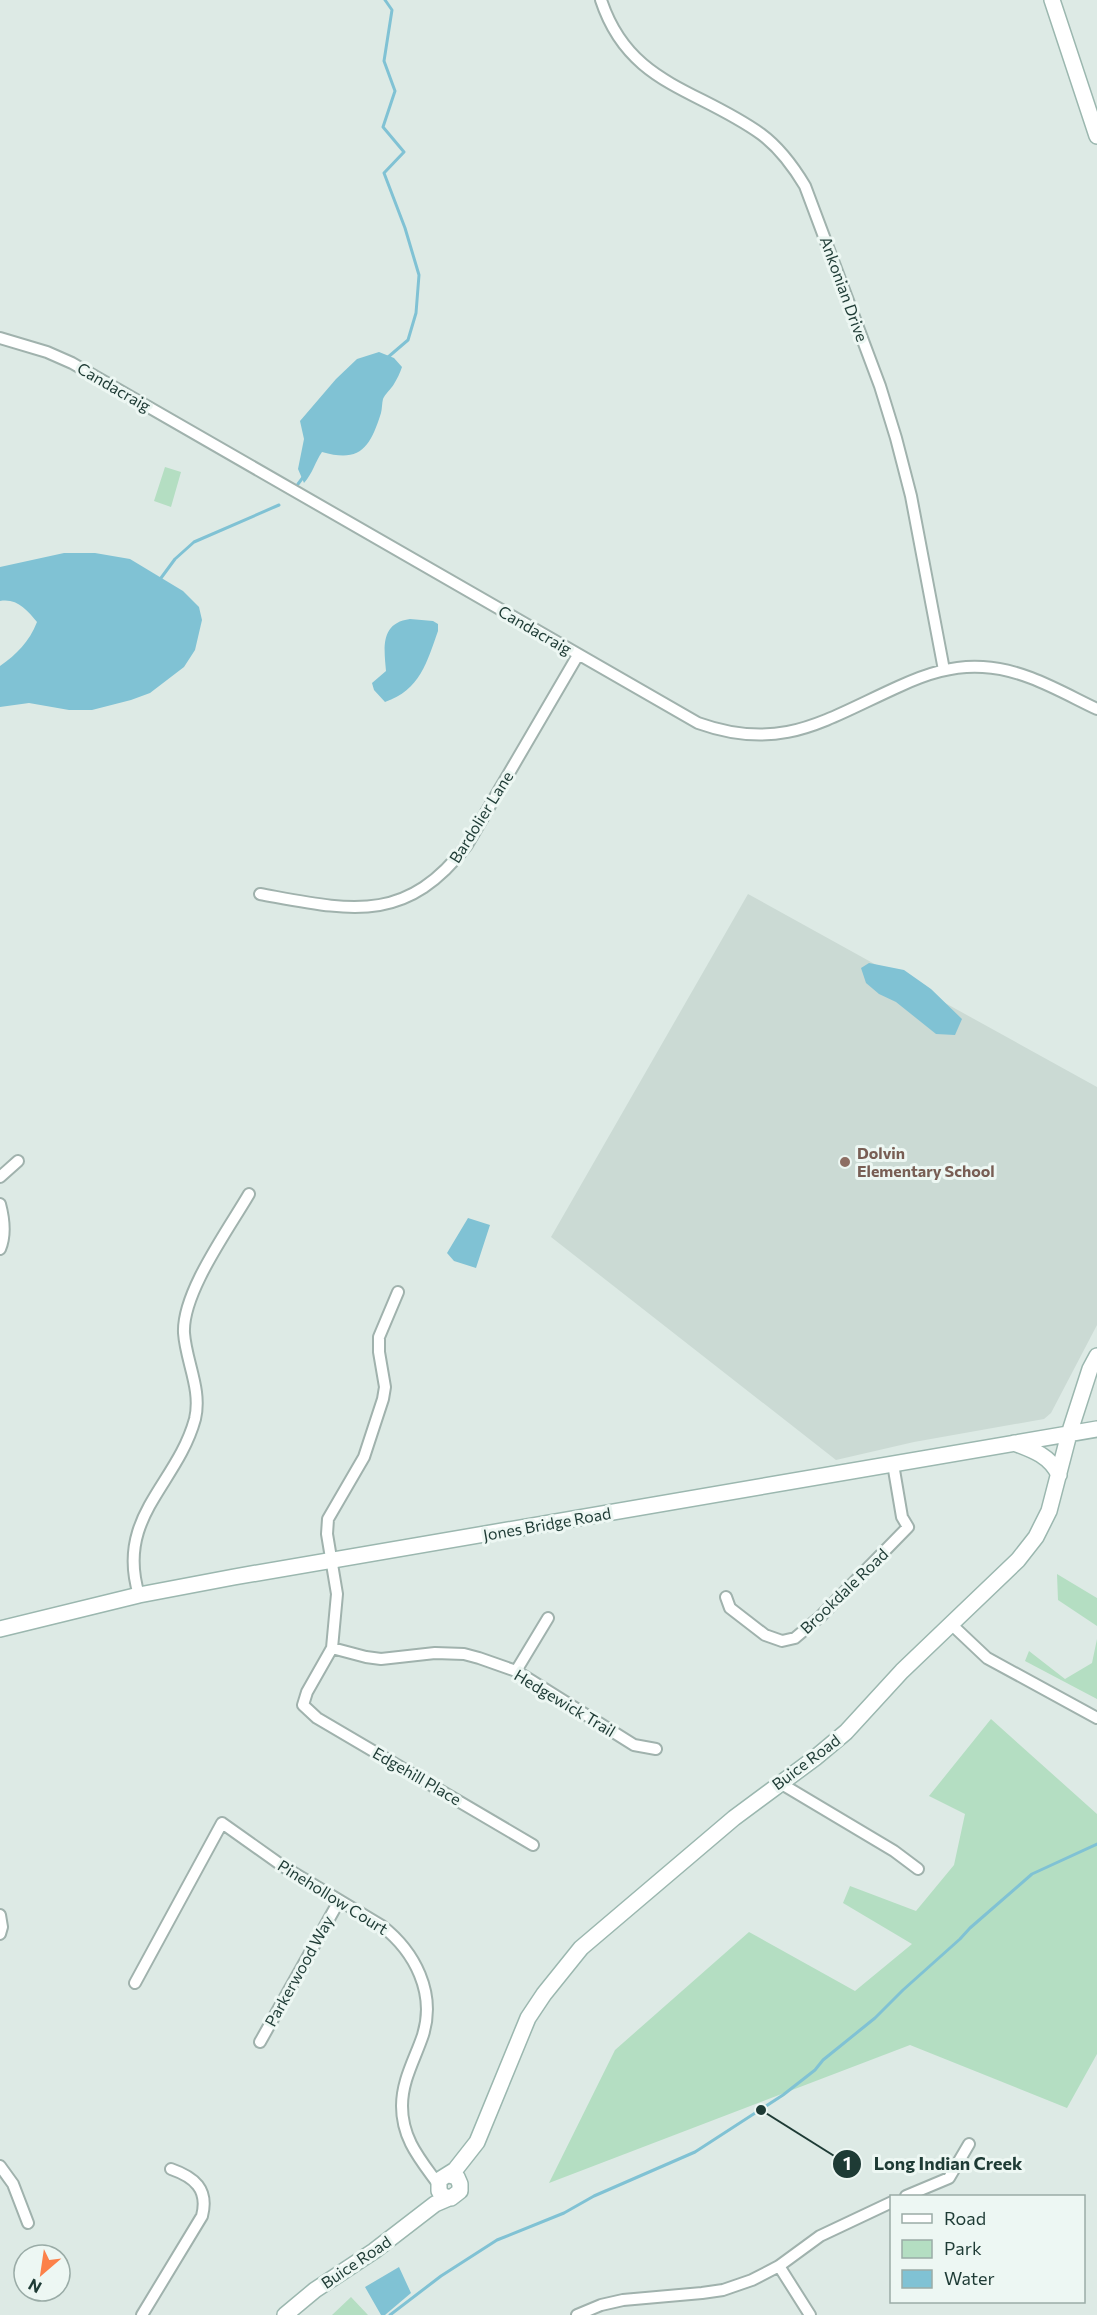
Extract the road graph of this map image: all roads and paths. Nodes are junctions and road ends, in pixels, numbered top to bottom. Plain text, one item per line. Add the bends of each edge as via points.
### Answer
1 (601, 0) edge
2 (1052, 0) edge
3 (1097, 136) edge
4 (0, 338) edge
5 (578, 654) junction
6 (944, 670) junction
7 (1097, 709) edge
8 (260, 894) dead end
9 (18, 1161) dead end
10 (0, 1177) edge
11 (249, 1194) dead end
12 (0, 1204) edge
13 (0, 1250) edge
14 (398, 1292) dead end
15 (1097, 1356) edge
16 (1097, 1429) edge
17 (1069, 1434) junction
18 (1014, 1443) junction
19 (893, 1464) junction
20 (1059, 1475) junction
21 (332, 1560) junction
22 (139, 1595) junction
23 (726, 1596) dead end
24 (548, 1618) dead end
25 (951, 1624) junction
26 (0, 1629) edge
27 (332, 1648) junction
28 (516, 1671) junction
29 (1097, 1718) edge
30 (656, 1749) dead end
31 (780, 1783) junction
32 (533, 1845) dead end
33 (918, 1869) dead end
34 (339, 1901) junction
35 (0, 1915) edge
36 (0, 1934) edge
37 (135, 1983) dead end
38 (260, 2042) dead end
39 (477, 2142) junction
40 (969, 2145) dead end
41 (0, 2166) edge
42 (171, 2169) dead end
43 (444, 2184) junction
44 (908, 2195) edge
45 (890, 2202) edge
46 (28, 2223) dead end
47 (779, 2266) junction
48 (142, 2315) edge
49 (285, 2315) edge
50 (577, 2315) edge
51 (810, 2315) edge

1 - 6 street, Ankonian Drive via 621,42 643,65 761,134 786,158 805,186 896,438
2 - 3 street
4 - 5 street, Candacraig via 72,363
5 - 6 street, Candacraig via 698,723 723,732 753,736 807,728
5 - 8 street, Bardolier Lane via 467,845 434,882 399,901 362,909 334,908
6 - 7 street, Candacraig via 981,666 1017,673
9 - 10 street
11 - 22 street via 187,1305 184,1335 196,1389 195,1417 188,1440 136,1533 132,1564
12 - 13 street
14 - 21 street via 379,1337 383,1400 364,1457 327,1522
15 - 17 street, Buice Road
16 - 17 street, Jones Bridge Road
17 - 18 street, Jones Bridge Road
17 - 20 street, Buice Road
18 - 19 street, Jones Bridge Road
18 - 20 street via 1047,1458
19 - 21 street, Jones Bridge Road
19 - 23 street, Brookdale Road via 902,1517 908,1527 795,1638 782,1641 765,1635 730,1608
20 - 25 street, Buice Road via 1049,1511 1036,1537 1018,1560
21 - 22 street, Jones Bridge Road
21 - 27 street via 337,1594
22 - 26 street, Jones Bridge Road
24 - 28 street
25 - 29 street via 987,1658
25 - 31 street, Buice Road via 846,1732
27 - 28 street, Hedgewick Trail via 381,1659 464,1654
27 - 32 street, Edgehill Place via 303,1706 317,1718
28 - 30 street, Hedgewick Trail via 634,1745
31 - 33 street
31 - 39 street, Buice Road via 581,1948 528,2018
34 - 37 street, Pinehollow Court via 222,1823
34 - 38 street, Parkerwood Way
34 - 43 street, Pinehollow Court via 395,1936 419,1971 428,2009 404,2083 402,2107 408,2139 421,2161
35 - 36 street
39 - 43 street, Buice Road
39 - 43 street, Buice Road via 461,2186 456,2177
40 - 44 street via 949,2178
41 - 46 street
42 - 48 street via 187,2175 199,2186 205,2204 202,2216
43 - 49 street, Buice Road via 427,2210
45 - 47 street via 820,2236
47 - 50 street via 723,2290 623,2300
47 - 51 street

